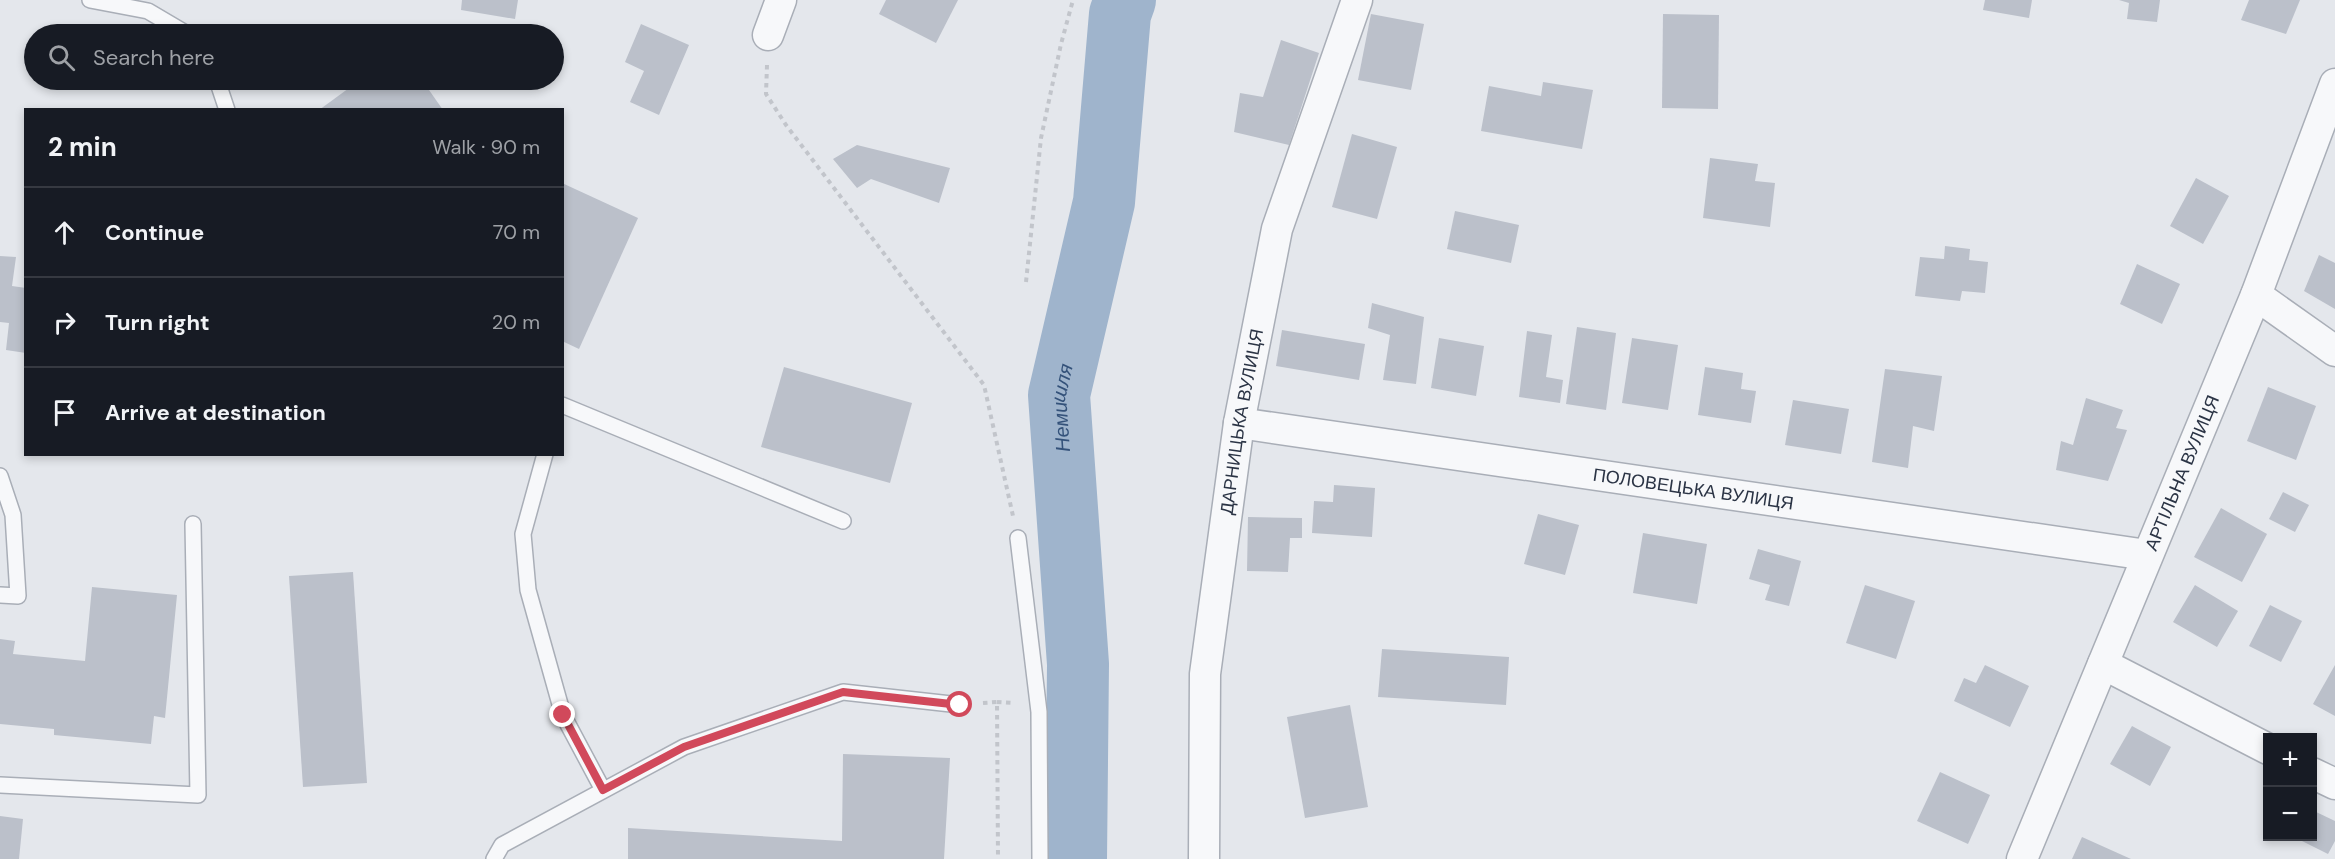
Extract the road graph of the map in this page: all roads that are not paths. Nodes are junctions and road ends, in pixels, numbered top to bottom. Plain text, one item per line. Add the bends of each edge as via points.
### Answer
1 (90, 0) edge
2 (781, 0) edge
3 (1357, 0) edge
4 (170, 24) edge
5 (768, 34) road end
6 (2335, 84) edge
7 (220, 90) edge
8 (226, 108) edge
9 (2256, 295) junction
10 (2335, 351) edge
11 (564, 406) edge
12 (1239, 423) junction
13 (544, 456) edge
14 (0, 476) edge
15 (843, 521) dead end
16 (193, 524) dead end
17 (1017, 538) road end
18 (2147, 555) junction
19 (0, 595) edge
20 (2103, 664) junction
21 (960, 705) road end
22 (2263, 746) edge
23 (2317, 775) edge
24 (0, 784) edge
25 (2335, 784) edge
26 (603, 790) junction
27 (495, 859) edge
28 (1040, 859) edge
29 (1204, 859) edge
30 (2022, 859) edge

1 - 4 lane via 148,11
2 - 5 street
3 - 12 street, ДАРНИЦЬКА ВУЛИЦЯ via 1276,230
6 - 9 street, АРТІЛЬНА ВУЛИЦЯ
7 - 8 lane
9 - 10 street
9 - 18 street, АРТІЛЬНА ВУЛИЦЯ
11 - 15 lane
12 - 18 street, ПОЛОВЕЦЬКА ВУЛИЦЯ
12 - 29 street, ДАРНИЦЬКА ВУЛИЦЯ via 1205,674
13 - 26 lane via 523,534 528,590 563,715
14 - 19 lane via 13,515 18,596
16 - 24 lane via 198,795
17 - 28 lane via 1039,712
18 - 20 street, АРТІЛЬНА ВУЛИЦЯ
20 - 22 street
20 - 30 street, АРТІЛЬНА ВУЛИЦЯ
21 - 26 lane via 843,692 684,747
23 - 25 street
26 - 27 lane via 502,845

